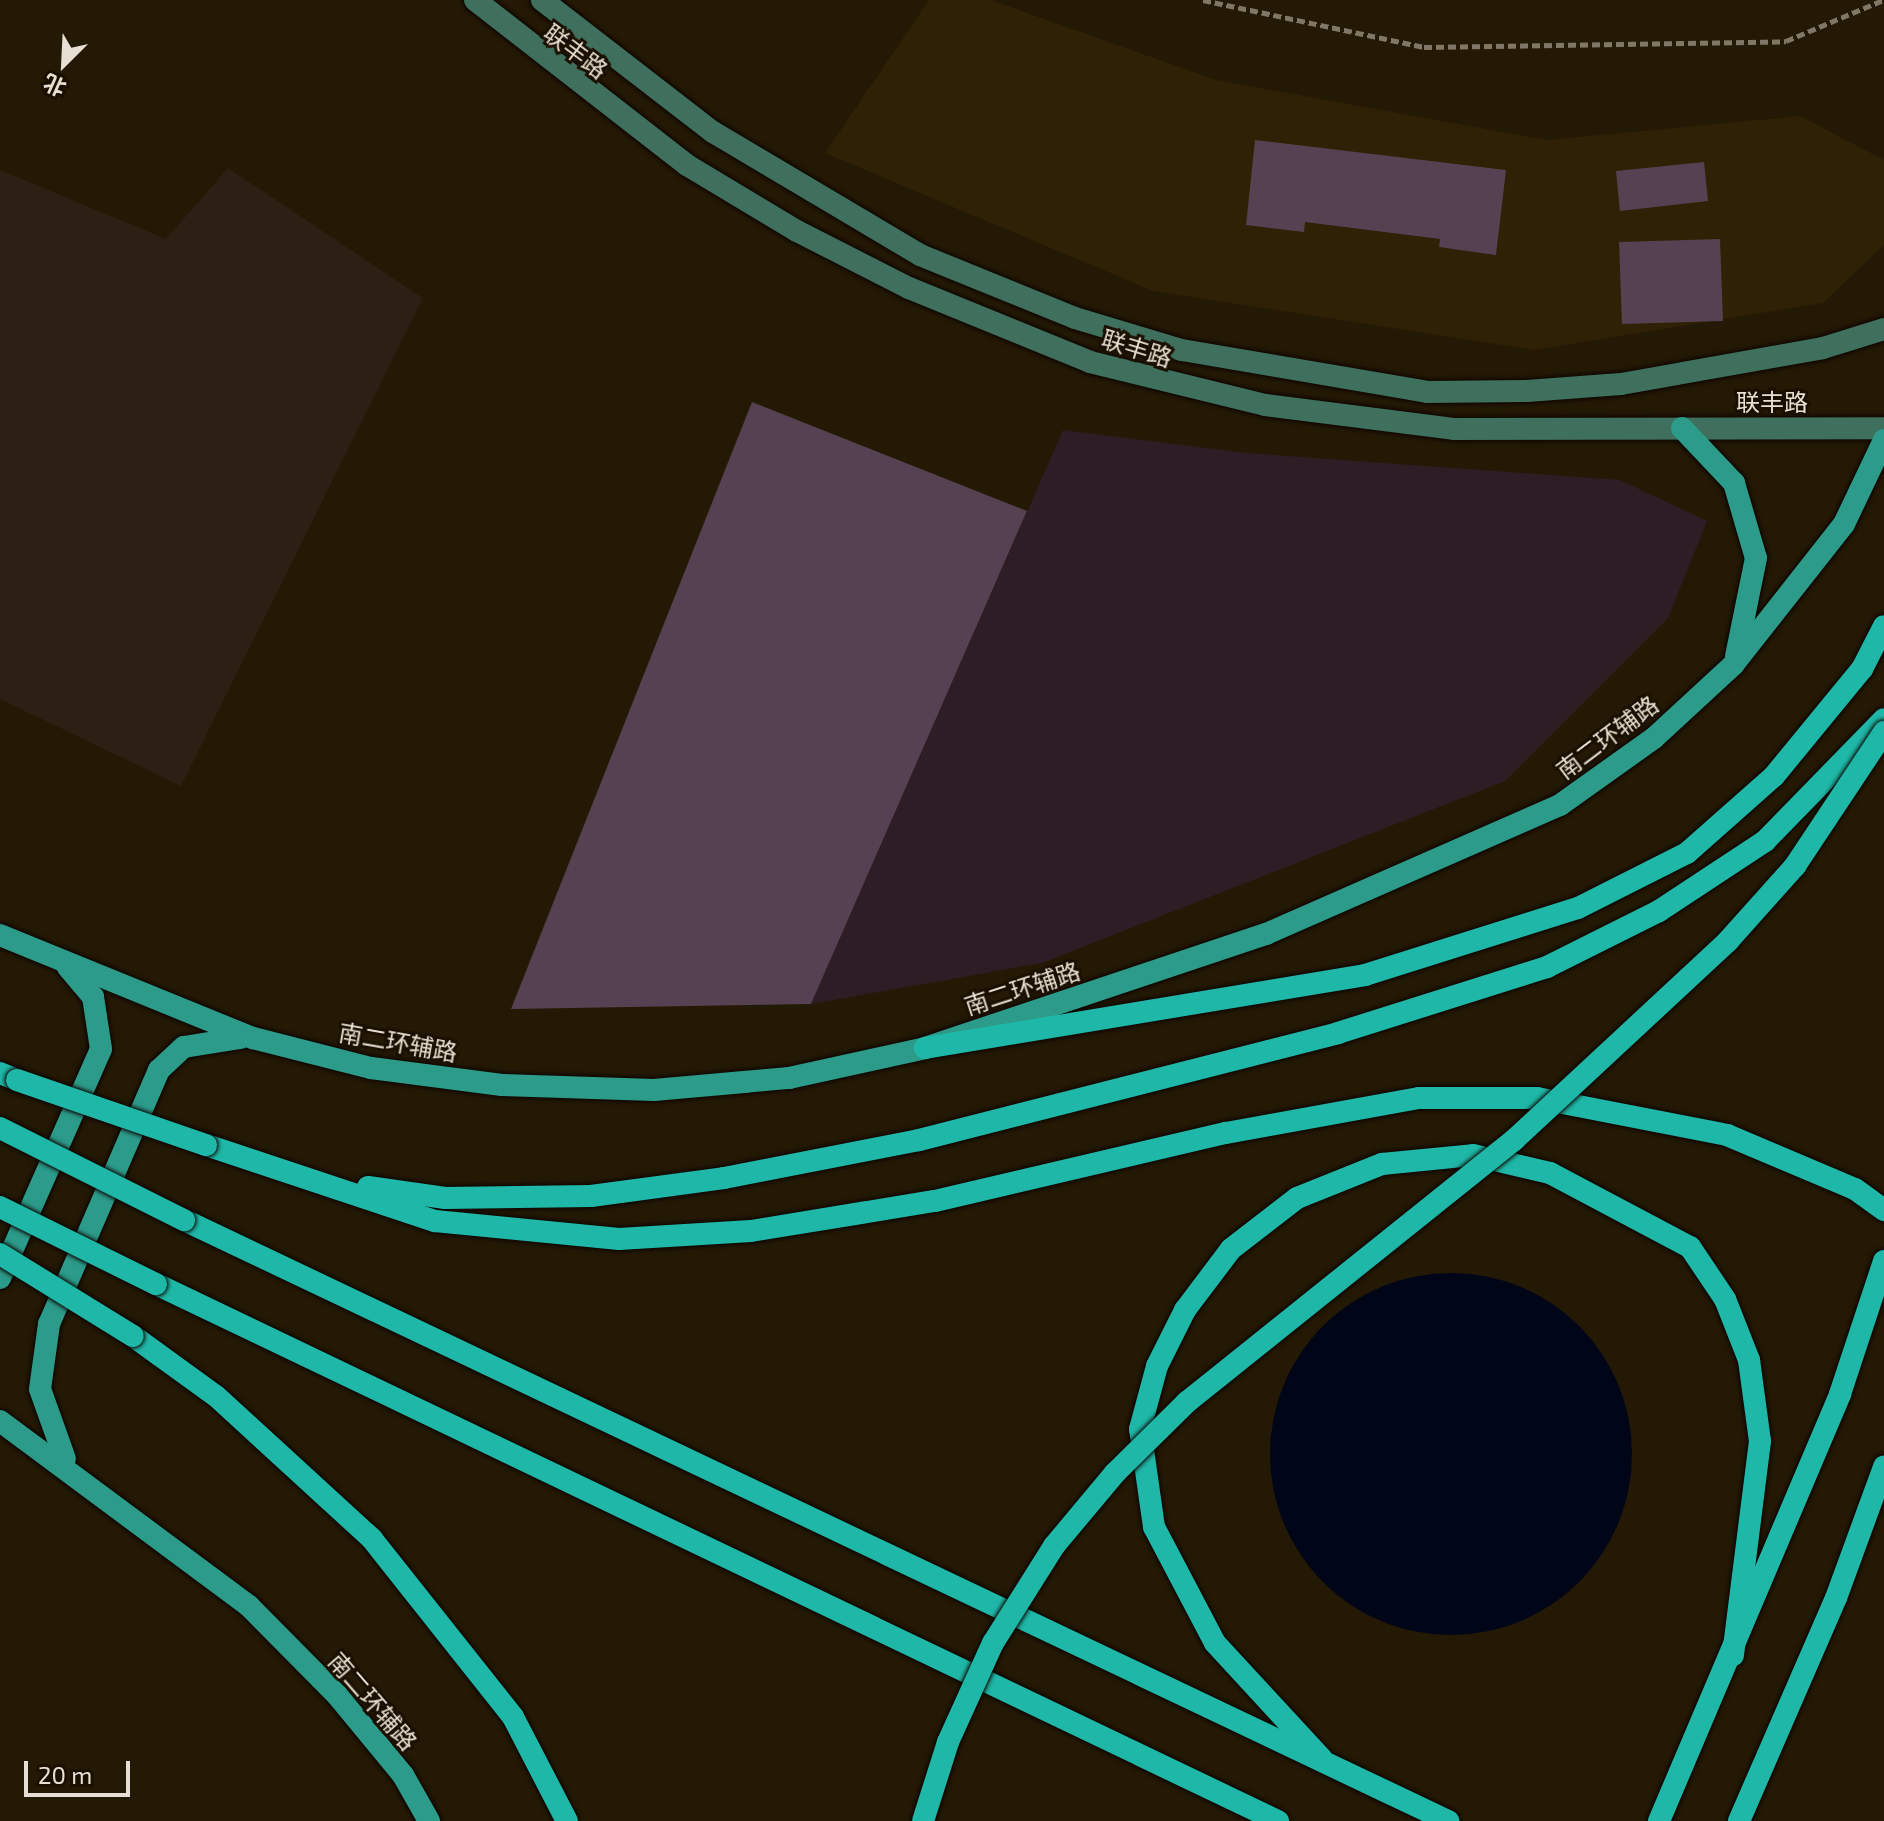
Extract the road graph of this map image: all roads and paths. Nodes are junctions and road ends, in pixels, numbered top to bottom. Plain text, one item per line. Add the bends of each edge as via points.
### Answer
1 (475, 0) edge
2 (542, 0) edge
3 (1203, 0) edge
4 (1883, 0) edge
5 (1884, 329) edge
6 (1682, 428) junction
7 (1884, 428) edge
8 (1884, 440) edge
9 (1884, 476) edge
10 (1844, 524) junction
11 (1884, 626) edge
12 (1733, 665) junction
13 (1884, 719) edge
14 (1884, 732) edge
15 (0, 935) edge
16 (65, 963) junction
17 (253, 1038) junction
18 (925, 1048) junction
19 (8, 1076) edge
20 (0, 1128) edge
21 (320, 1180) junction
22 (0, 1207) edge
23 (1884, 1210) edge
24 (0, 1254) edge
25 (1884, 1261) edge
26 (0, 1278) edge
27 (0, 1421) edge
28 (68, 1464) junction
29 (1884, 1467) edge
30 (1733, 1655) junction
31 (1322, 1759) junction
32 (429, 1821) edge
33 (567, 1821) edge
34 (923, 1821) edge
35 (1278, 1821) edge
36 (1448, 1821) edge
37 (1659, 1821) edge
38 (1739, 1821) edge

1 - 6 main road, 联丰路 via 687,165 797,231 909,288 1090,362 1265,405 1455,429
2 - 5 main road, 联丰路 via 713,132 920,255 1075,318 1182,350 1427,392 1527,391 1621,384
3 - 4 path via 1424,47 1786,41
6 - 7 main road, 联丰路
6 - 12 main road via 1734,483 1756,558
8 - 10 main road, 南二环辅路
9 - 10 main road
10 - 12 main road, 南二环辅路
11 - 18 highway via 1862,669 1774,776 1687,853 1578,908 1365,975
12 - 18 main road, 南二环辅路 via 1654,738 1560,805 1266,934
13 - 21 highway via 1765,841 1659,911 1547,967 1338,1033 919,1140 591,1196 445,1198
14 - 34 highway, bridge via 1795,866 1728,941 1514,1140 1187,1402 1115,1473 1054,1546 993,1643 948,1742
15 - 16 main road, 南二环辅路
16 - 17 main road, 南二环辅路
16 - 26 main road via 93,997 101,1049
17 - 18 main road, 南二环辅路 via 371,1068 488,1083 654,1090 789,1078
17 - 28 main road via 184,1047 159,1070 40,1352 49,1428
19 - 21 highway, bridge
20 - 31 highway, bridge
21 - 23 highway via 435,1221 619,1239 751,1231 935,1201 1226,1133 1419,1098 1537,1098 1727,1135 1855,1189
22 - 35 highway, bridge
24 - 33 highway, bridge via 133,1336 216,1396 372,1539 513,1717
25 - 30 highway via 1840,1394
27 - 28 main road, 南二环辅路
28 - 32 main road, 南二环辅路 via 249,1606 337,1695 403,1775
29 - 38 highway via 1836,1598
30 - 31 highway via 1760,1441 1749,1360 1725,1299 1690,1247 1550,1173 1473,1155 1382,1164 1297,1198 1231,1249 1178,1324 1140,1429 1154,1527 1215,1643
30 - 37 highway
31 - 36 highway

